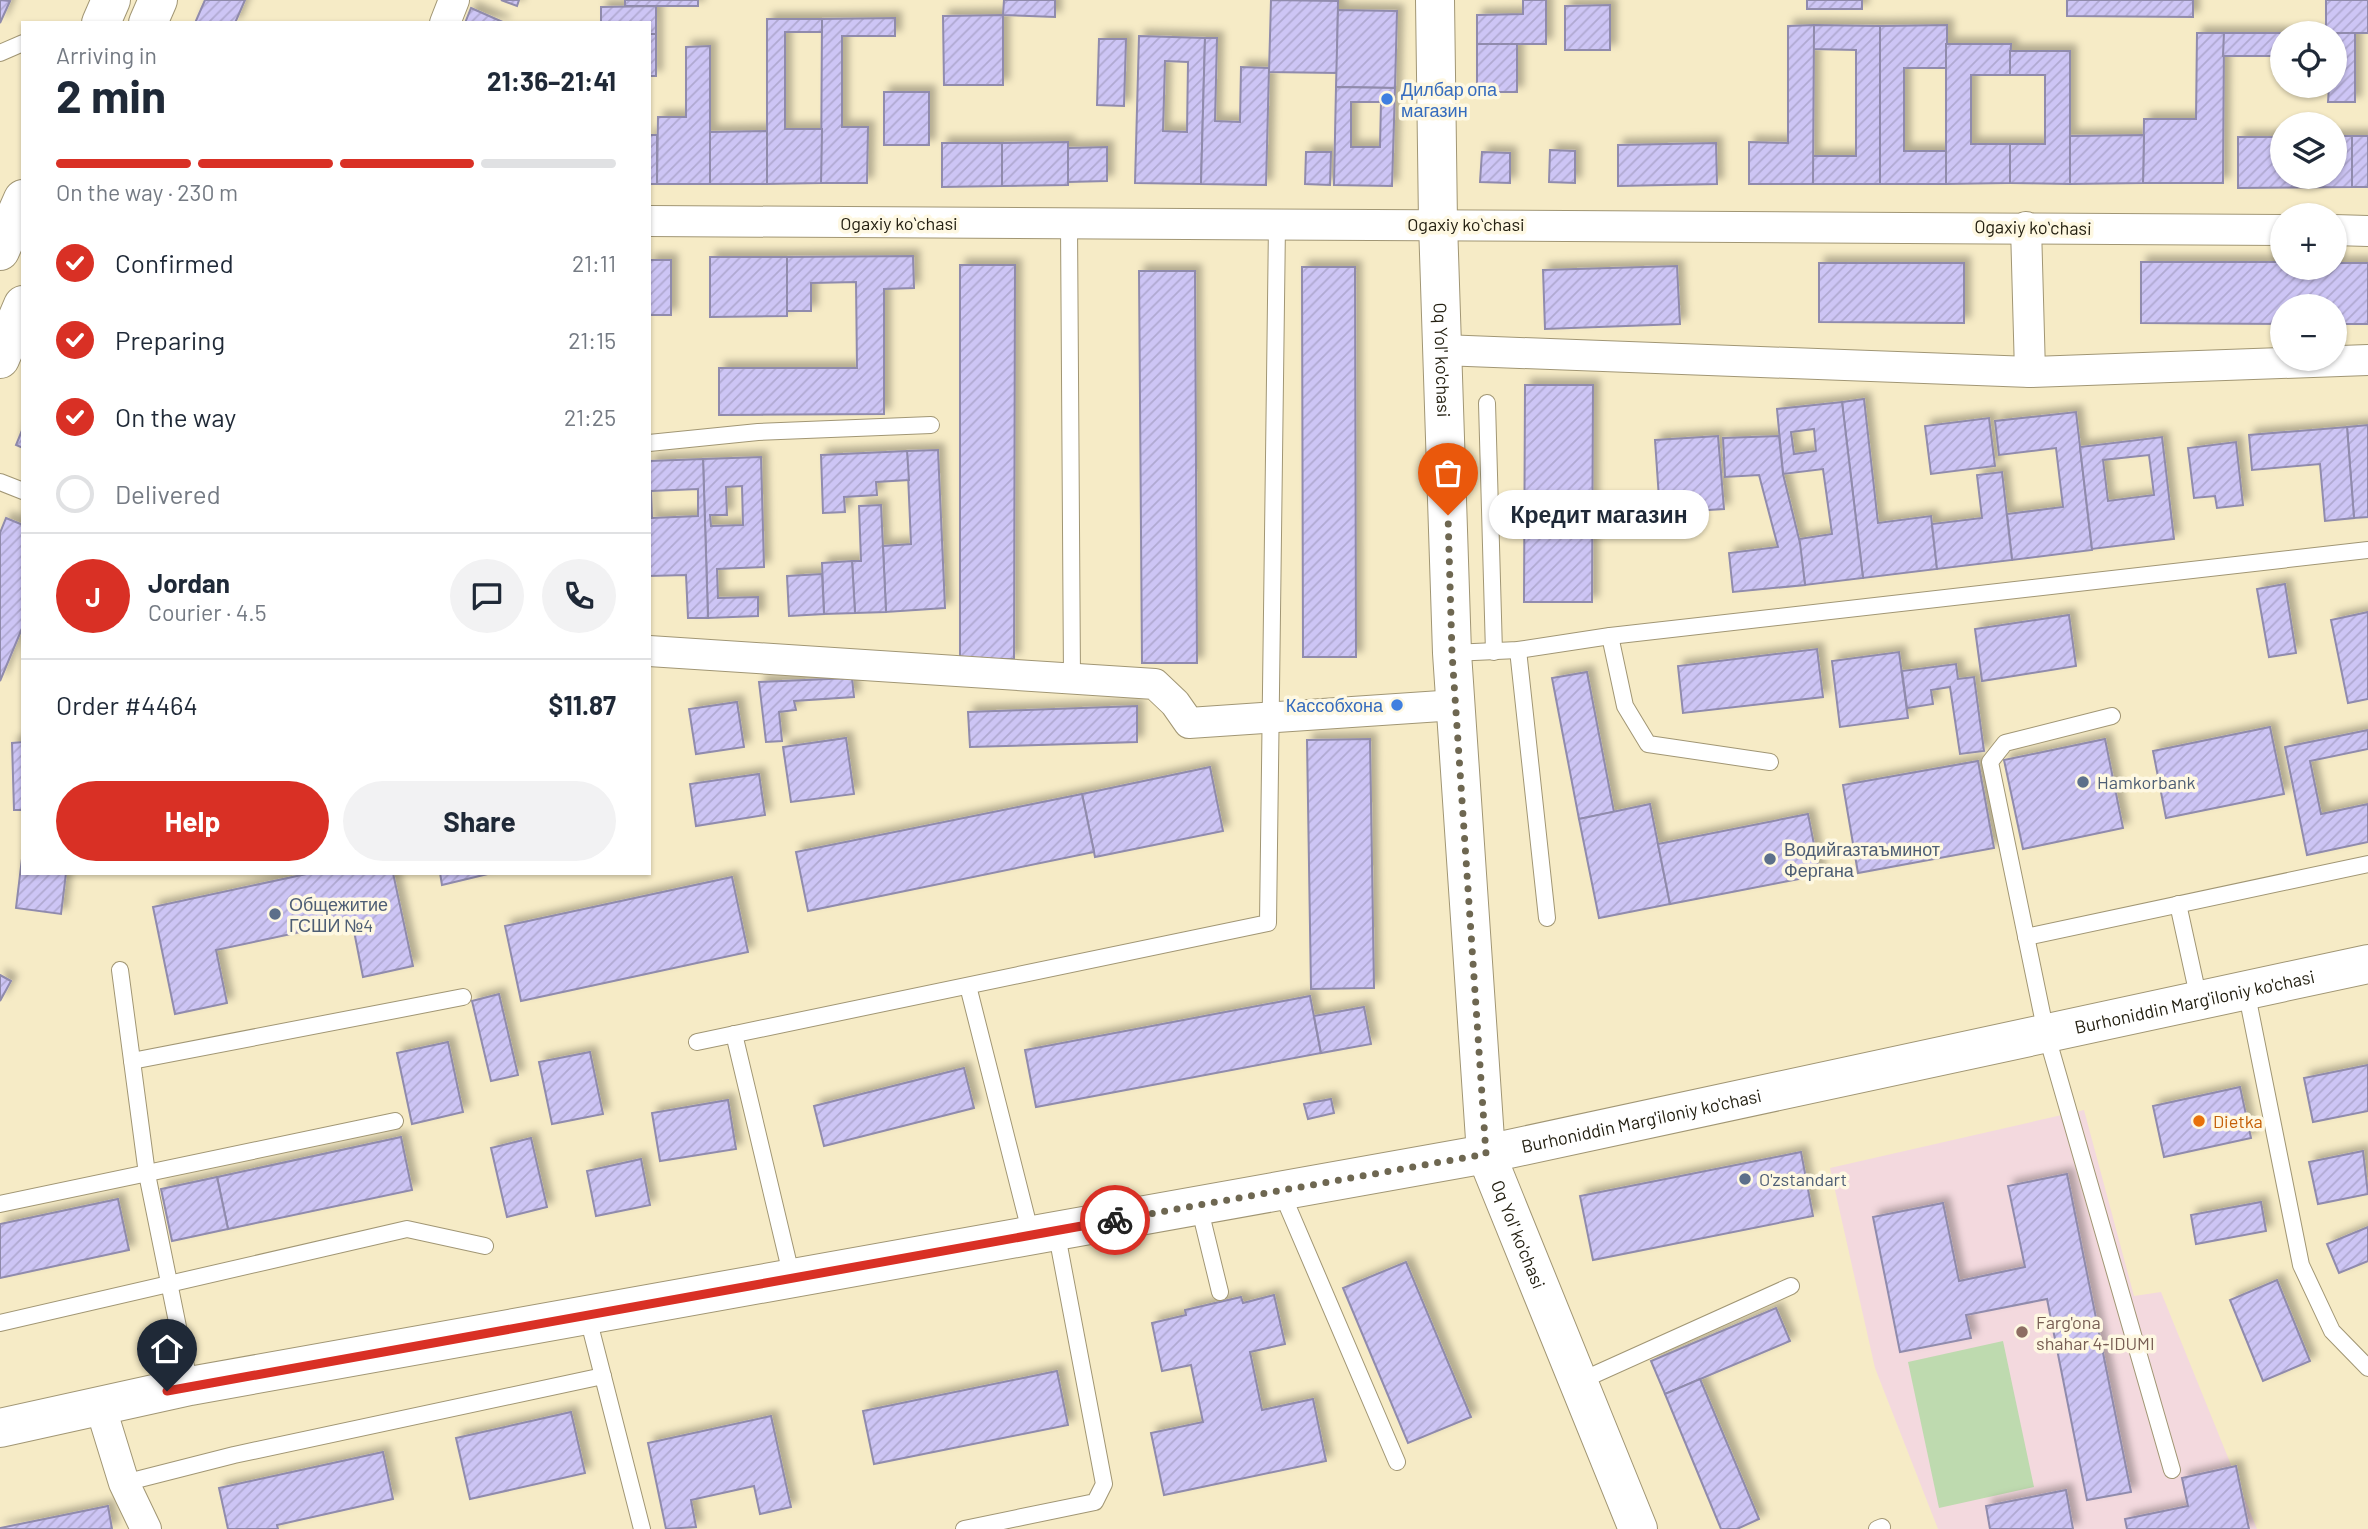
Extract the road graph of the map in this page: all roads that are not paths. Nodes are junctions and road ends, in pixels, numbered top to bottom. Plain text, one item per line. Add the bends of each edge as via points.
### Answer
1 (111, 0) edge
2 (158, 0) edge
3 (454, 0) edge
4 (1435, 0) edge
5 (102, 21) edge
6 (149, 21) edge
7 (446, 21) edge
8 (21, 44) edge
9 (0, 53) edge
10 (21, 204) edge
11 (651, 221) edge
12 (1277, 223) junction
13 (1438, 223) junction
14 (1069, 224) junction
15 (2026, 226) junction
16 (2270, 230) edge
17 (2347, 230) edge
18 (2368, 231) edge
19 (0, 251) edge
20 (21, 310) edge
21 (1442, 350) junction
22 (0, 359) edge
23 (2368, 360) edge
24 (2030, 372) junction
25 (1487, 403) dead end
26 (931, 425) dead end
27 (651, 443) edge
28 (0, 482) edge
29 (21, 490) edge
30 (2368, 550) edge
31 (1610, 636) junction
32 (651, 650) edge
33 (1518, 650) junction
34 (1494, 652) junction
35 (1452, 653) junction
36 (1072, 678) junction
37 (1456, 705) junction
38 (2112, 716) dead end
39 (1272, 717) junction
40 (1770, 762) dead end
41 (2368, 864) edge
42 (2178, 904) junction
43 (1547, 918) dead end
44 (2026, 937) junction
45 (2368, 964) edge
46 (120, 970) dead end
47 (968, 986) junction
48 (2246, 990) junction
49 (463, 997) dead end
50 (2199, 1000) junction
51 (2046, 1033) junction
52 (734, 1034) junction
53 (697, 1042) dead end
54 (132, 1061) junction
55 (396, 1121) dead end
56 (1486, 1154) junction
57 (147, 1174) junction
58 (1281, 1191) junction
59 (0, 1204) edge
60 (1199, 1205) junction
61 (1044, 1233) junction
62 (485, 1246) dead end
63 (792, 1278) junction
64 (170, 1282) junction
65 (1791, 1286) dead end
66 (1220, 1292) dead end
67 (587, 1314) junction
68 (0, 1323) edge
69 (2368, 1368) edge
70 (603, 1376) junction
71 (1578, 1382) junction
72 (190, 1386) junction
73 (100, 1405) junction
74 (0, 1427) edge
75 (1397, 1462) dead end
76 (2172, 1470) dead end
77 (124, 1483) junction
78 (146, 1529) edge
79 (642, 1529) edge
80 (964, 1529) edge
81 (1638, 1529) edge

1 - 5 main road
2 - 6 main road
3 - 7 street
4 - 13 main road, Oq Yol' ko'chasi
8 - 9 lane
10 - 19 main road
11 - 14 street, Ogaxiy koʻchasi
12 - 13 street, Ogaxiy koʻchasi
12 - 14 street, Ogaxiy koʻchasi
12 - 39 lane
13 - 15 street, Ogaxiy koʻchasi
13 - 21 main road, Oq Yol' ko'chasi
14 - 36 lane
15 - 16 street, Ogaxiy koʻchasi
15 - 24 street
17 - 18 street
20 - 22 main road
21 - 24 street
21 - 35 main road, Oq Yol' ko'chasi
23 - 24 street
25 - 34 lane
26 - 27 lane via 758,432
28 - 29 lane
30 - 31 lane
31 - 33 lane
31 - 40 lane via 1625,706 1648,744
32 - 36 street
33 - 34 lane
33 - 43 lane
34 - 35 lane
35 - 37 main road, Oq Yol' ko'chasi
36 - 39 street via 1155,684 1189,723
37 - 39 street
37 - 56 main road, Oq Yol' ko'chasi
38 - 44 lane via 2006,743 1990,762
39 - 47 lane via 1268,923
41 - 42 lane
42 - 44 lane
42 - 50 lane
44 - 51 lane
45 - 48 main road, Burhoniddin Marg'iloniy ko'chasi
46 - 54 lane
47 - 52 lane
47 - 61 lane
48 - 50 main road, Burhoniddin Marg'iloniy ko'chasi
48 - 69 lane via 2301,1265 2332,1331
49 - 54 lane
50 - 51 main road, Burhoniddin Marg'iloniy ko'chasi
51 - 56 main road, Burhoniddin Marg'iloniy ko'chasi
51 - 76 lane
52 - 53 lane
52 - 63 lane
54 - 57 lane
55 - 57 lane
56 - 58 main road, Burhoniddin Marg'iloniy ko'chasi
56 - 71 main road, Oq Yol' ko'chasi
57 - 59 lane
57 - 64 lane
58 - 60 main road, Burhoniddin Marg'iloniy ko'chasi
58 - 75 lane
60 - 61 main road, Burhoniddin Marg'iloniy ko'chasi
60 - 66 lane
61 - 63 main road, Burhoniddin Marg'iloniy ko'chasi
61 - 80 lane via 1104,1484 1095,1502
62 - 64 lane via 407,1229
63 - 67 main road, Burhoniddin Marg'iloniy ko'chasi
64 - 68 lane
64 - 72 lane
65 - 71 lane
67 - 70 lane
67 - 72 main road, Burhoniddin Marg'iloniy ko'chasi
70 - 77 lane
70 - 79 lane
71 - 81 main road, Oq Yol' ko'chasi
72 - 73 main road, Burhoniddin Marg'iloniy ko'chasi
73 - 74 main road, Burhoniddin Marg'iloniy ko'chasi
73 - 77 street
77 - 78 street

